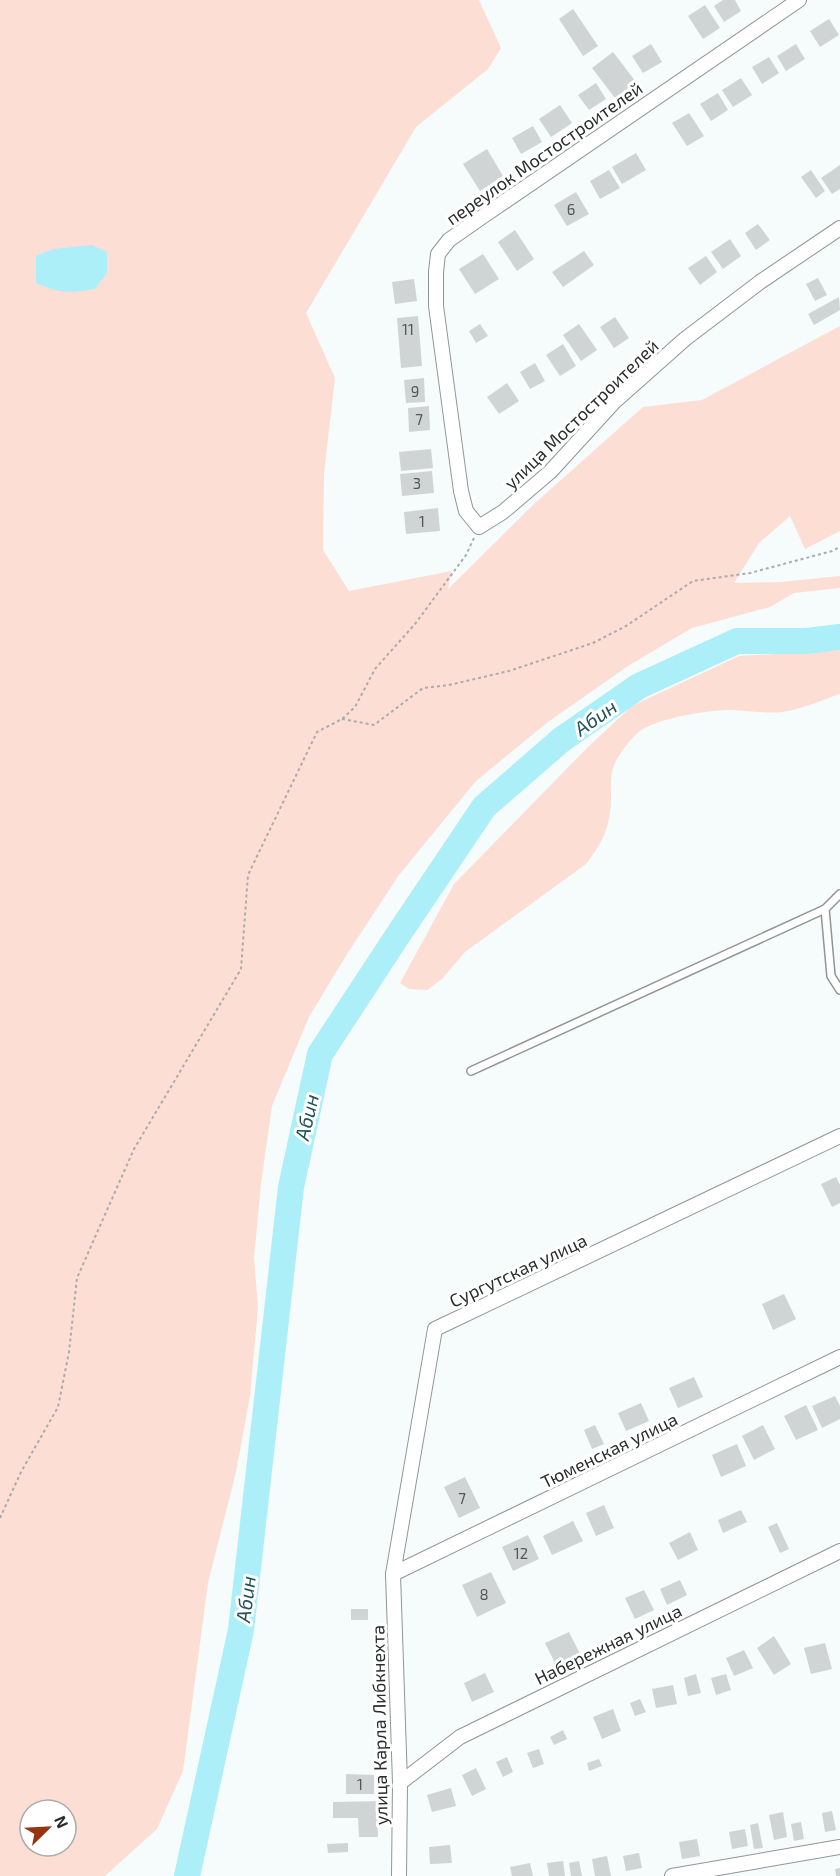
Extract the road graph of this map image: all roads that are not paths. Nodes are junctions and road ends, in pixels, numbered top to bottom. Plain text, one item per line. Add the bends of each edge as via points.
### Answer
1 (799, 0) edge
2 (840, 228) edge
3 (478, 527) joint
4 (840, 894) edge
5 (825, 909) junction
6 (840, 990) edge
7 (471, 1071) dead end
8 (840, 1136) edge
9 (840, 1358) edge
10 (840, 1551) edge
11 (393, 1574) junction
12 (400, 1783) junction
13 (840, 1847) edge
14 (399, 1876) edge
15 (672, 1876) edge

1 - 3 street, переулок Мостостроителей via 449,240 438,254 436,306 454,446 466,511
2 - 3 street, улица Мостостроителей via 685,339 614,402 550,472 503,512
4 - 5 lane
5 - 6 lane via 831,976
5 - 7 lane
8 - 11 street, Сургутская улица via 435,1329
9 - 11 street, Тюменская улица
10 - 12 street, Набережная улица via 460,1737
11 - 12 street, улица Карла Либкнехта
12 - 14 street, улица Карла Либкнехта
13 - 15 street

